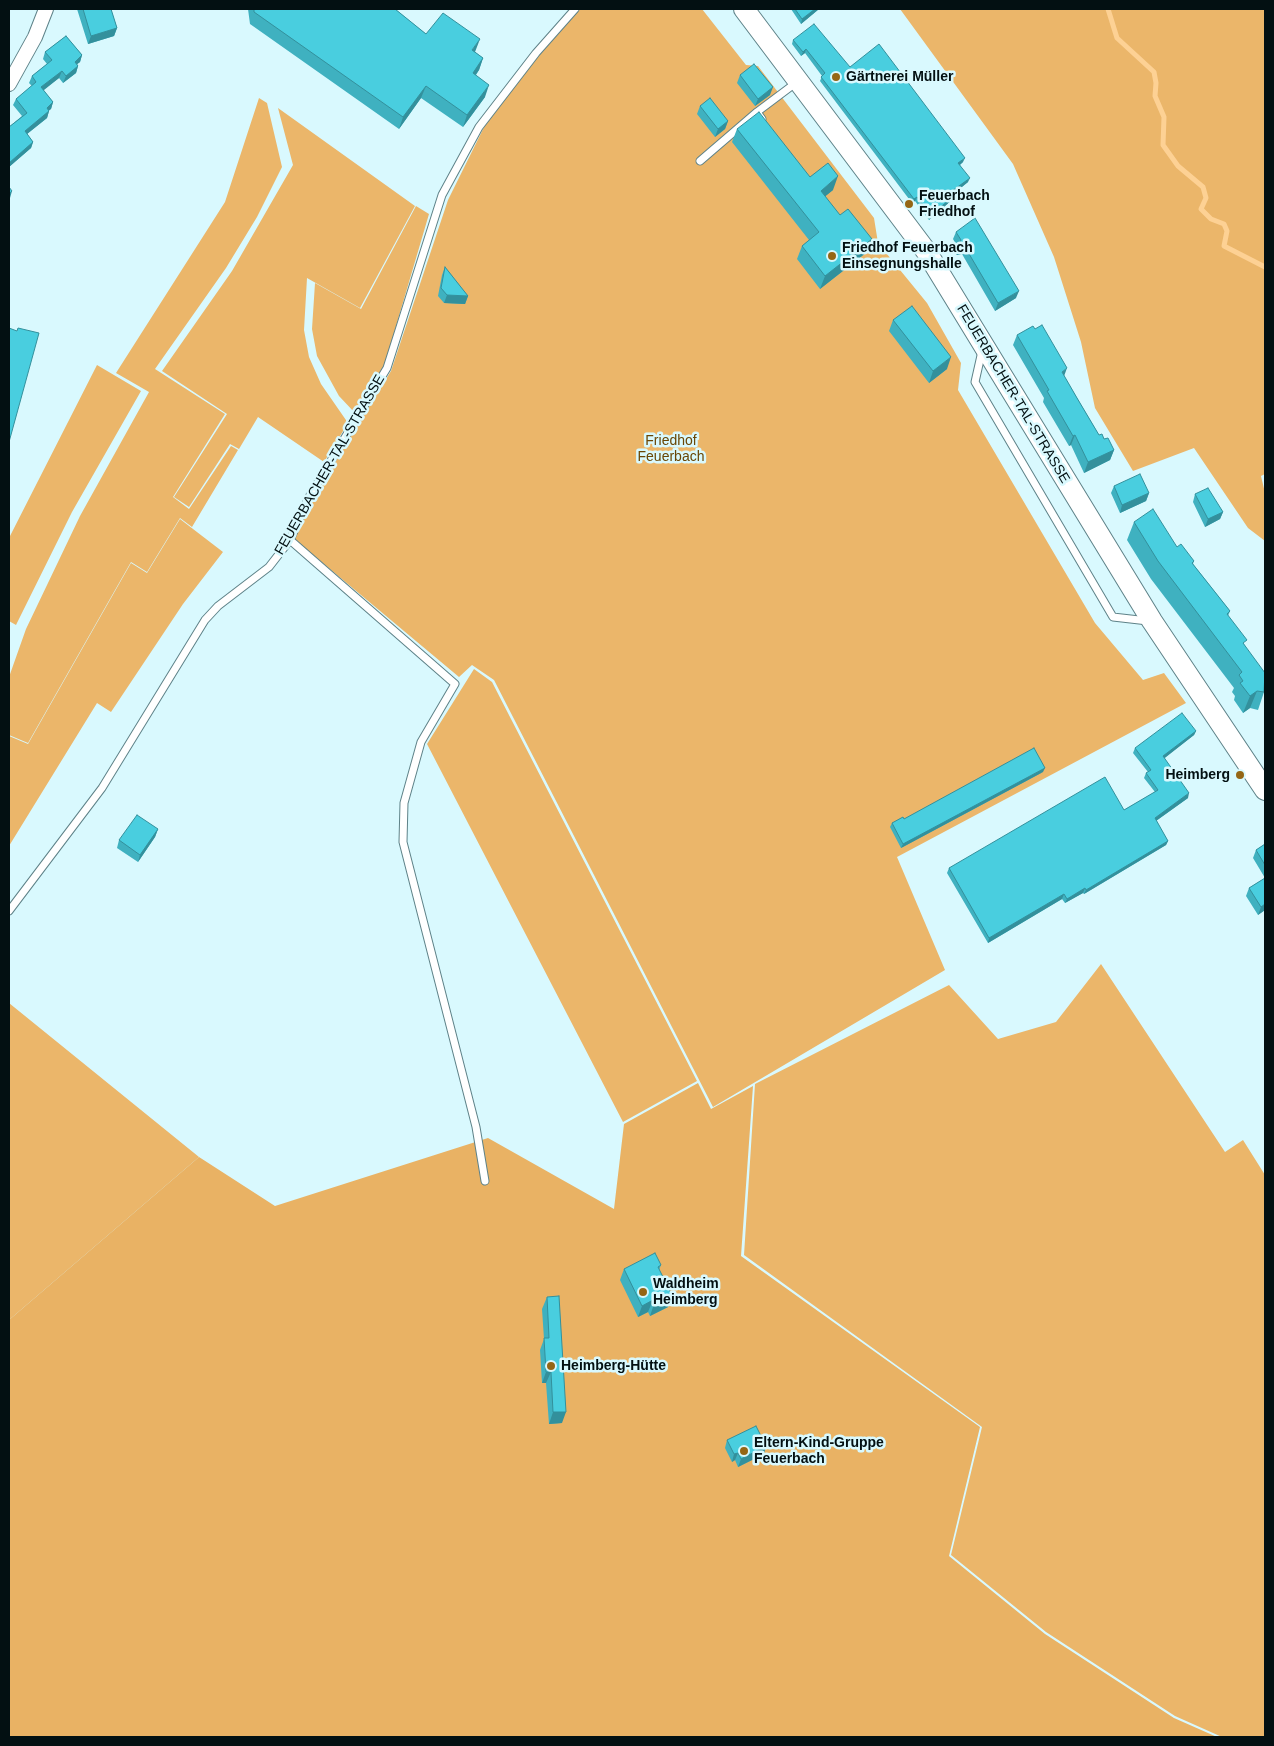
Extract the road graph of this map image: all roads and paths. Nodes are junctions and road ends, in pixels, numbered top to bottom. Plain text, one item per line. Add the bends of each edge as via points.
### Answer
1 (46, 9) edge
2 (575, 9) edge
3 (744, 9) edge
4 (800, 80) junction
5 (9, 84) edge
6 (757, 112) junction
7 (768, 127) edge
8 (700, 161) dead end
9 (983, 346) junction
10 (290, 540) junction
11 (1152, 621) junction
12 (1265, 790) edge
13 (9, 911) edge
14 (485, 1181) dead end

1 - 5 street via 35,37
2 - 10 lane, FEUERBACHER-TAL-STRASSE via 478,127 442,195 387,368 309,497
3 - 4 main road, FEUERBACHER-TAL-STRASSE
4 - 6 lane
4 - 9 main road, FEUERBACHER-TAL-STRASSE via 926,251
6 - 7 lane
6 - 8 lane
9 - 11 main road, FEUERBACHER-TAL-STRASSE
9 - 11 lane via 975,382 1113,617
10 - 13 lane, FEUERBACHER-TAL-STRASSE via 269,567 205,620 102,788
10 - 14 lane via 455,684 422,742 404,802 403,842 476,1127
11 - 12 main road, FEUERBACHER-TAL-STRASSE

